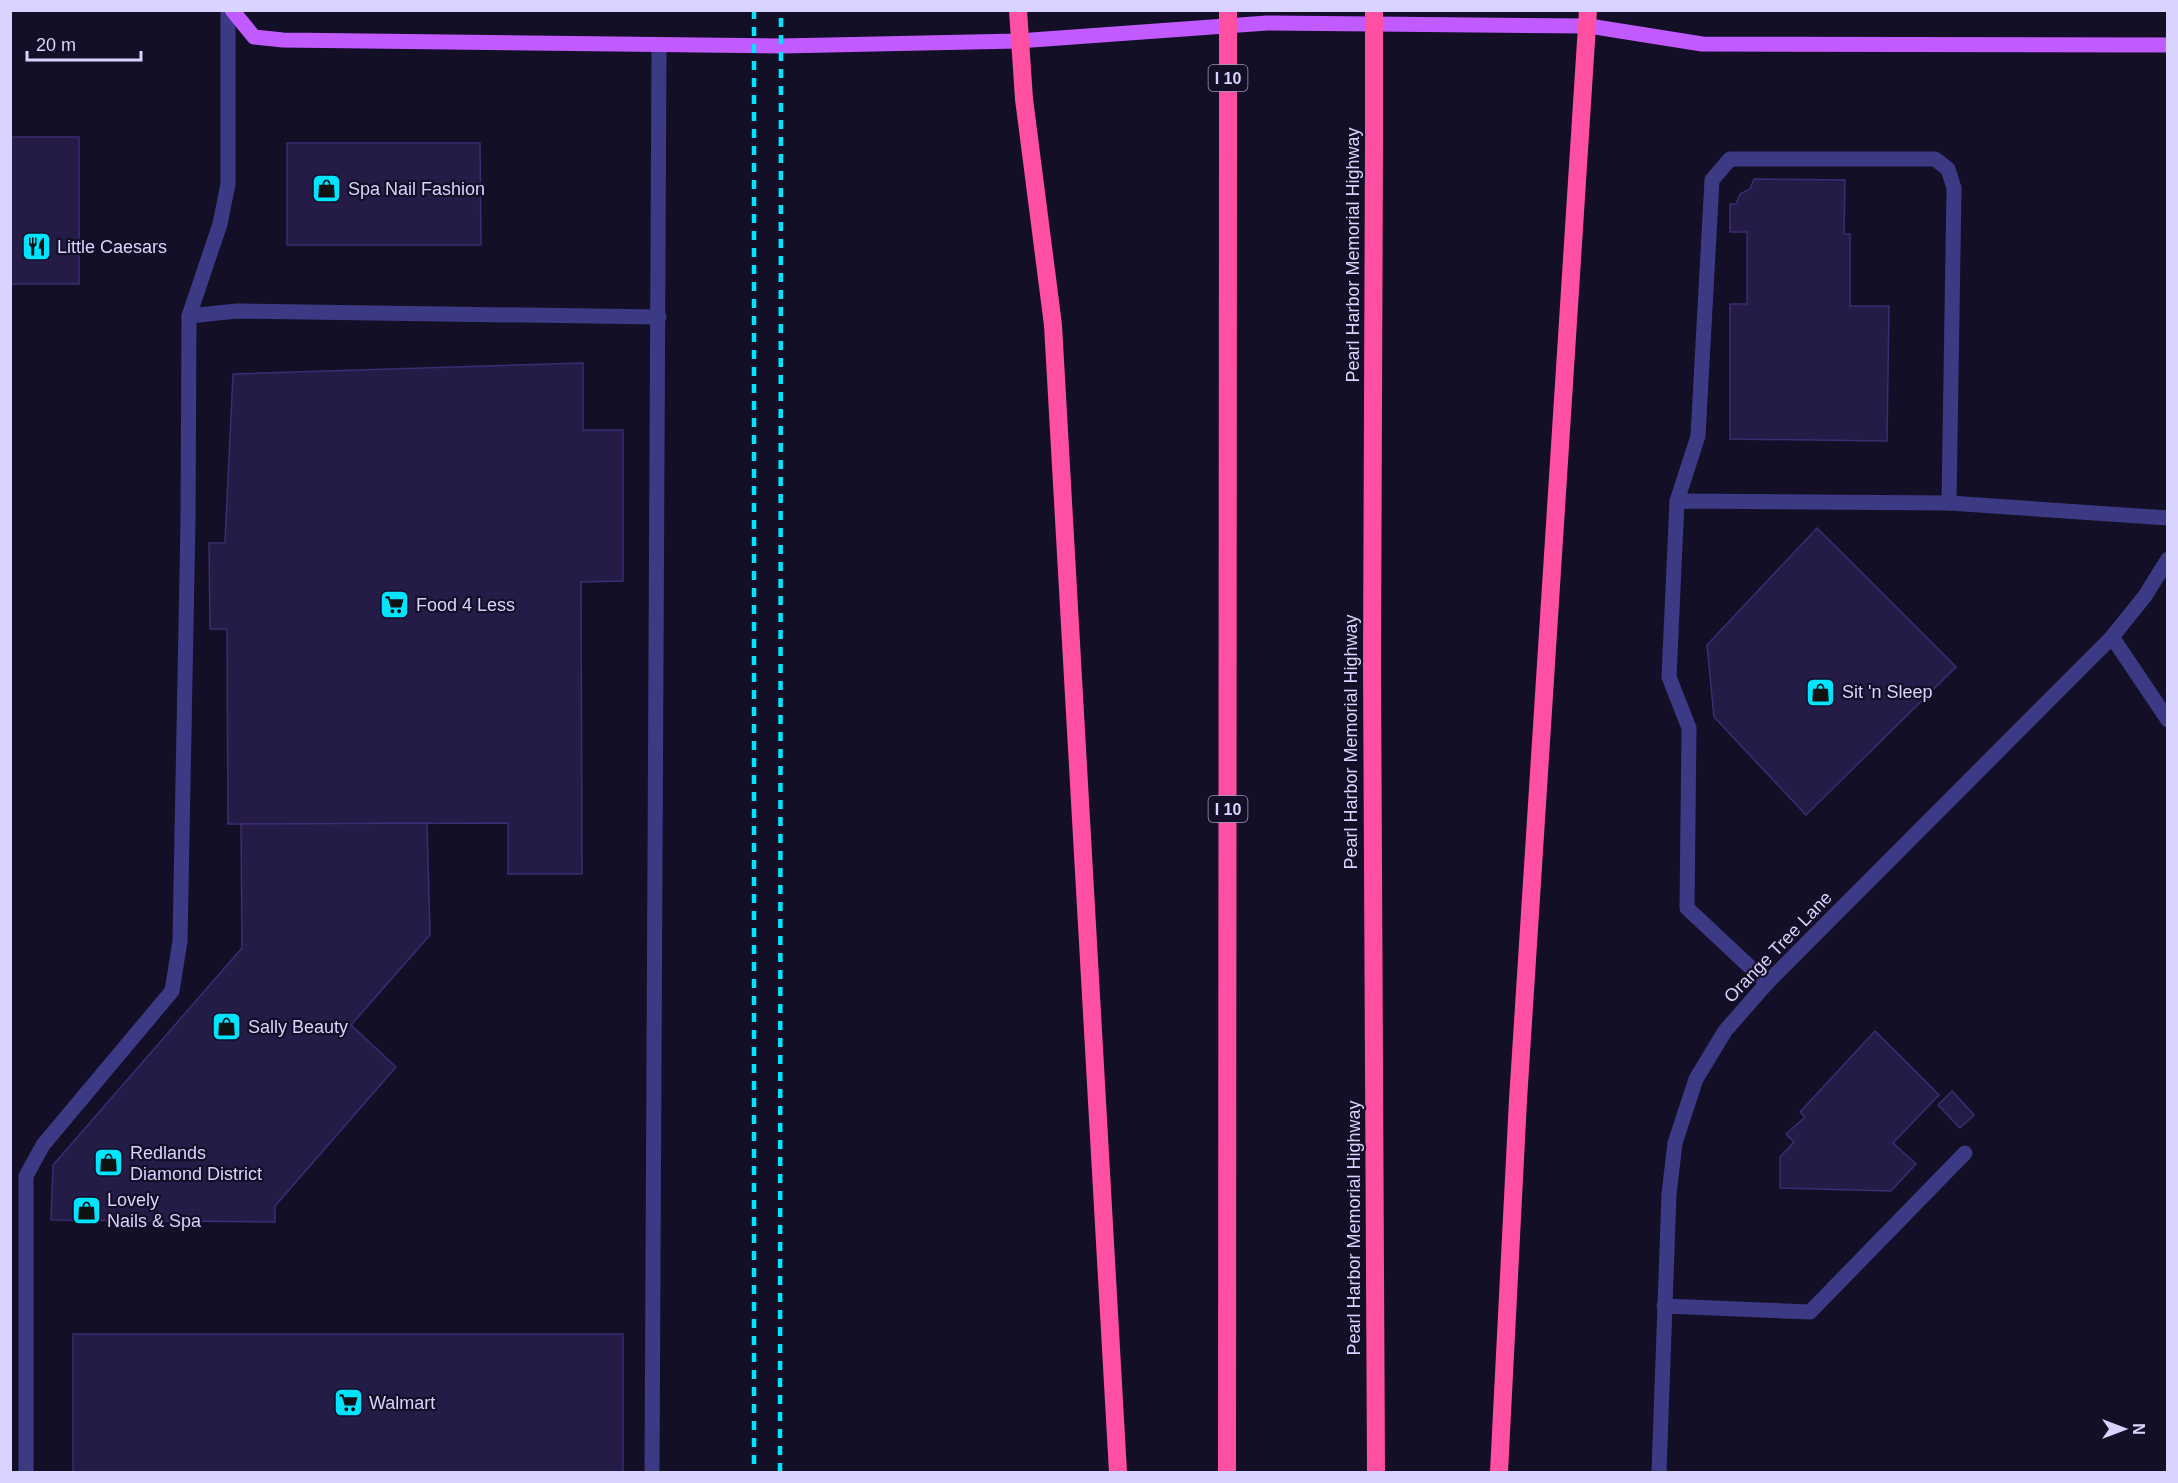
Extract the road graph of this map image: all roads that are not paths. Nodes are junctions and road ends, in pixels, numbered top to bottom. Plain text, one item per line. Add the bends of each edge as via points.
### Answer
1 (230, 10) edge
2 (1018, 10) edge
3 (1228, 10) edge
4 (1374, 10) edge
5 (1588, 18) edge
6 (1018, 41) junction
7 (2168, 45) edge
8 (659, 46) junction
9 (189, 316) junction
10 (658, 317) junction
11 (1677, 501) junction
12 (1949, 503) junction
13 (2168, 518) edge
14 (2168, 559) edge
15 (2112, 637) junction
16 (2168, 720) edge
17 (1767, 983) junction
18 (1965, 1153) dead end
19 (1664, 1306) junction
20 (27, 1473) edge
21 (652, 1473) edge
22 (1118, 1473) edge
23 (1227, 1473) edge
24 (1376, 1473) edge
25 (1499, 1473) edge
26 (1659, 1473) edge

1 - 8 main road via 254,37 283,40
1 - 9 street via 228,184 220,224
2 - 6 highway
3 - 23 highway, I 10, bridge
4 - 24 highway, Pearl Harbor Memorial Highway, bridge
5 - 6 main road via 1267,23
5 - 7 main road via 1702,44
5 - 25 highway via 1518,1100
6 - 8 main road
6 - 22 highway via 1053,325
8 - 10 street
9 - 10 street via 237,310
9 - 20 street via 180,941 172,991 44,1145 27,1176
10 - 21 street
11 - 12 street
11 - 12 street via 1698,436 1712,180 1730,159 1935,159 1948,169 1954,188
11 - 17 street via 1669,677 1689,728 1687,908
12 - 13 street
14 - 15 street, Orange Tree Lane
15 - 16 street
15 - 17 street, Orange Tree Lane
17 - 19 street, Orange Tree Lane via 1725,1031 1696,1079 1675,1143
18 - 19 street via 1810,1312
19 - 26 street, Orange Tree Lane

